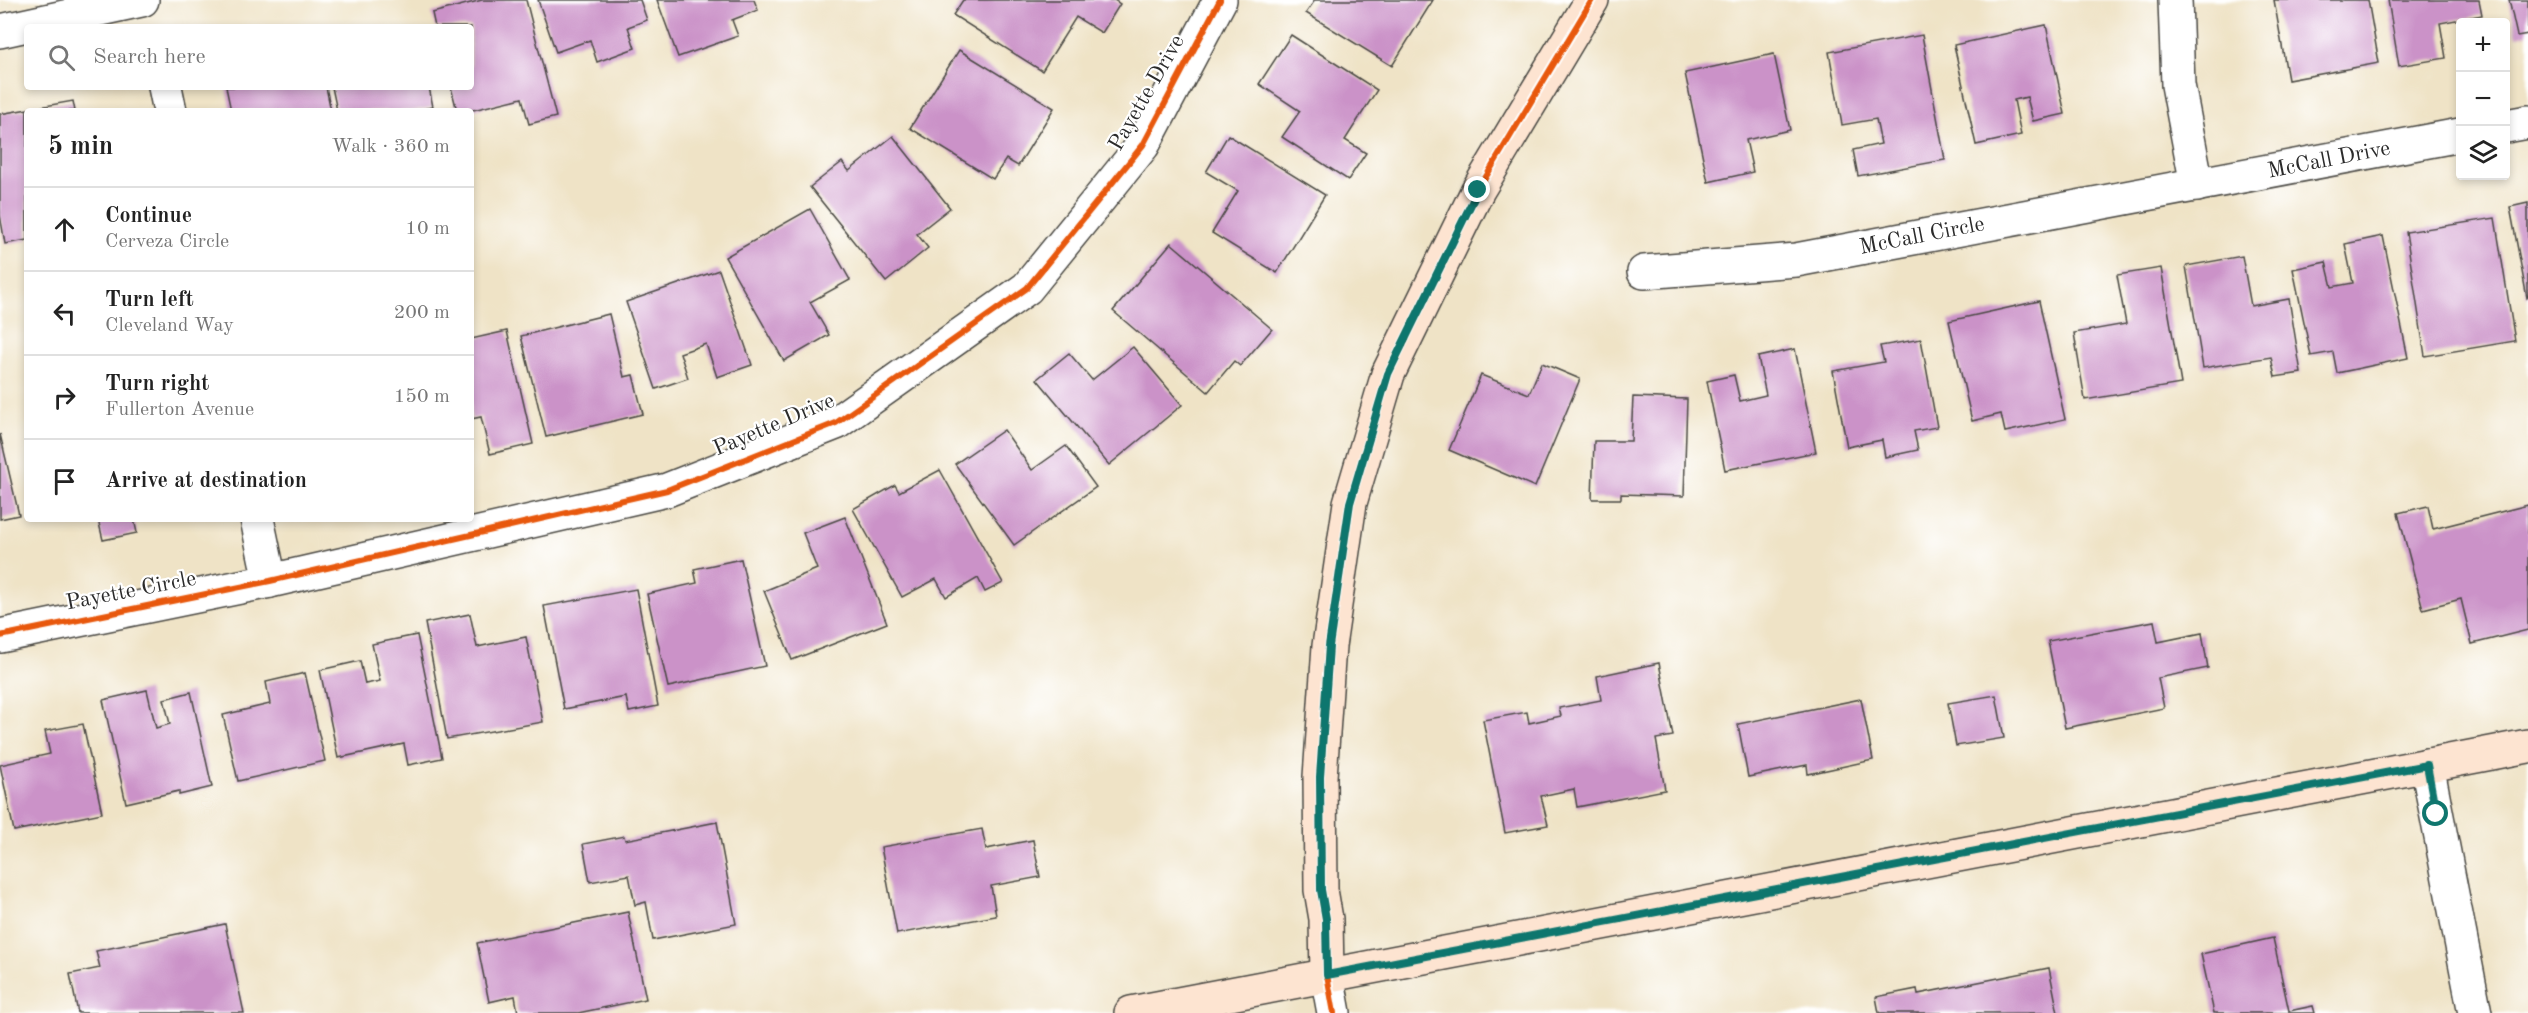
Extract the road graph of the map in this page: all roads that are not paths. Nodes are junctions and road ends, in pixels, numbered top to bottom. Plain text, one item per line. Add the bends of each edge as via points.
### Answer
1 (144, 0) edge
2 (1220, 0) edge
3 (1592, 0) edge
4 (2175, 0) edge
5 (36, 24) edge
6 (151, 24) edge
7 (24, 27) edge
8 (0, 32) edge
9 (166, 90) edge
10 (169, 108) edge
11 (2528, 122) edge
12 (2510, 125) edge
13 (2456, 136) edge
14 (2197, 185) junction
15 (1644, 272) dead end
16 (258, 522) edge
17 (270, 581) junction
18 (0, 636) edge
19 (2528, 746) edge
20 (2427, 765) junction
21 (1327, 975) junction
22 (1131, 1013) edge
23 (1334, 1013) edge
24 (2475, 1013) edge

1 - 5 street
1 - 6 street
2 - 17 street, Payette Drive via 1143,145 1027,288 836,423 667,489
3 - 21 street via 1478,190 1388,374 1350,503 1329,646 1320,777
4 - 14 street via 2178,85
7 - 8 street
9 - 10 street
11 - 12 street
13 - 14 street, McCall Drive
14 - 15 street, McCall Circle via 1796,260
16 - 17 street
17 - 18 street, Payette Circle
19 - 20 street
20 - 21 street
20 - 24 street
21 - 22 street
21 - 23 street

